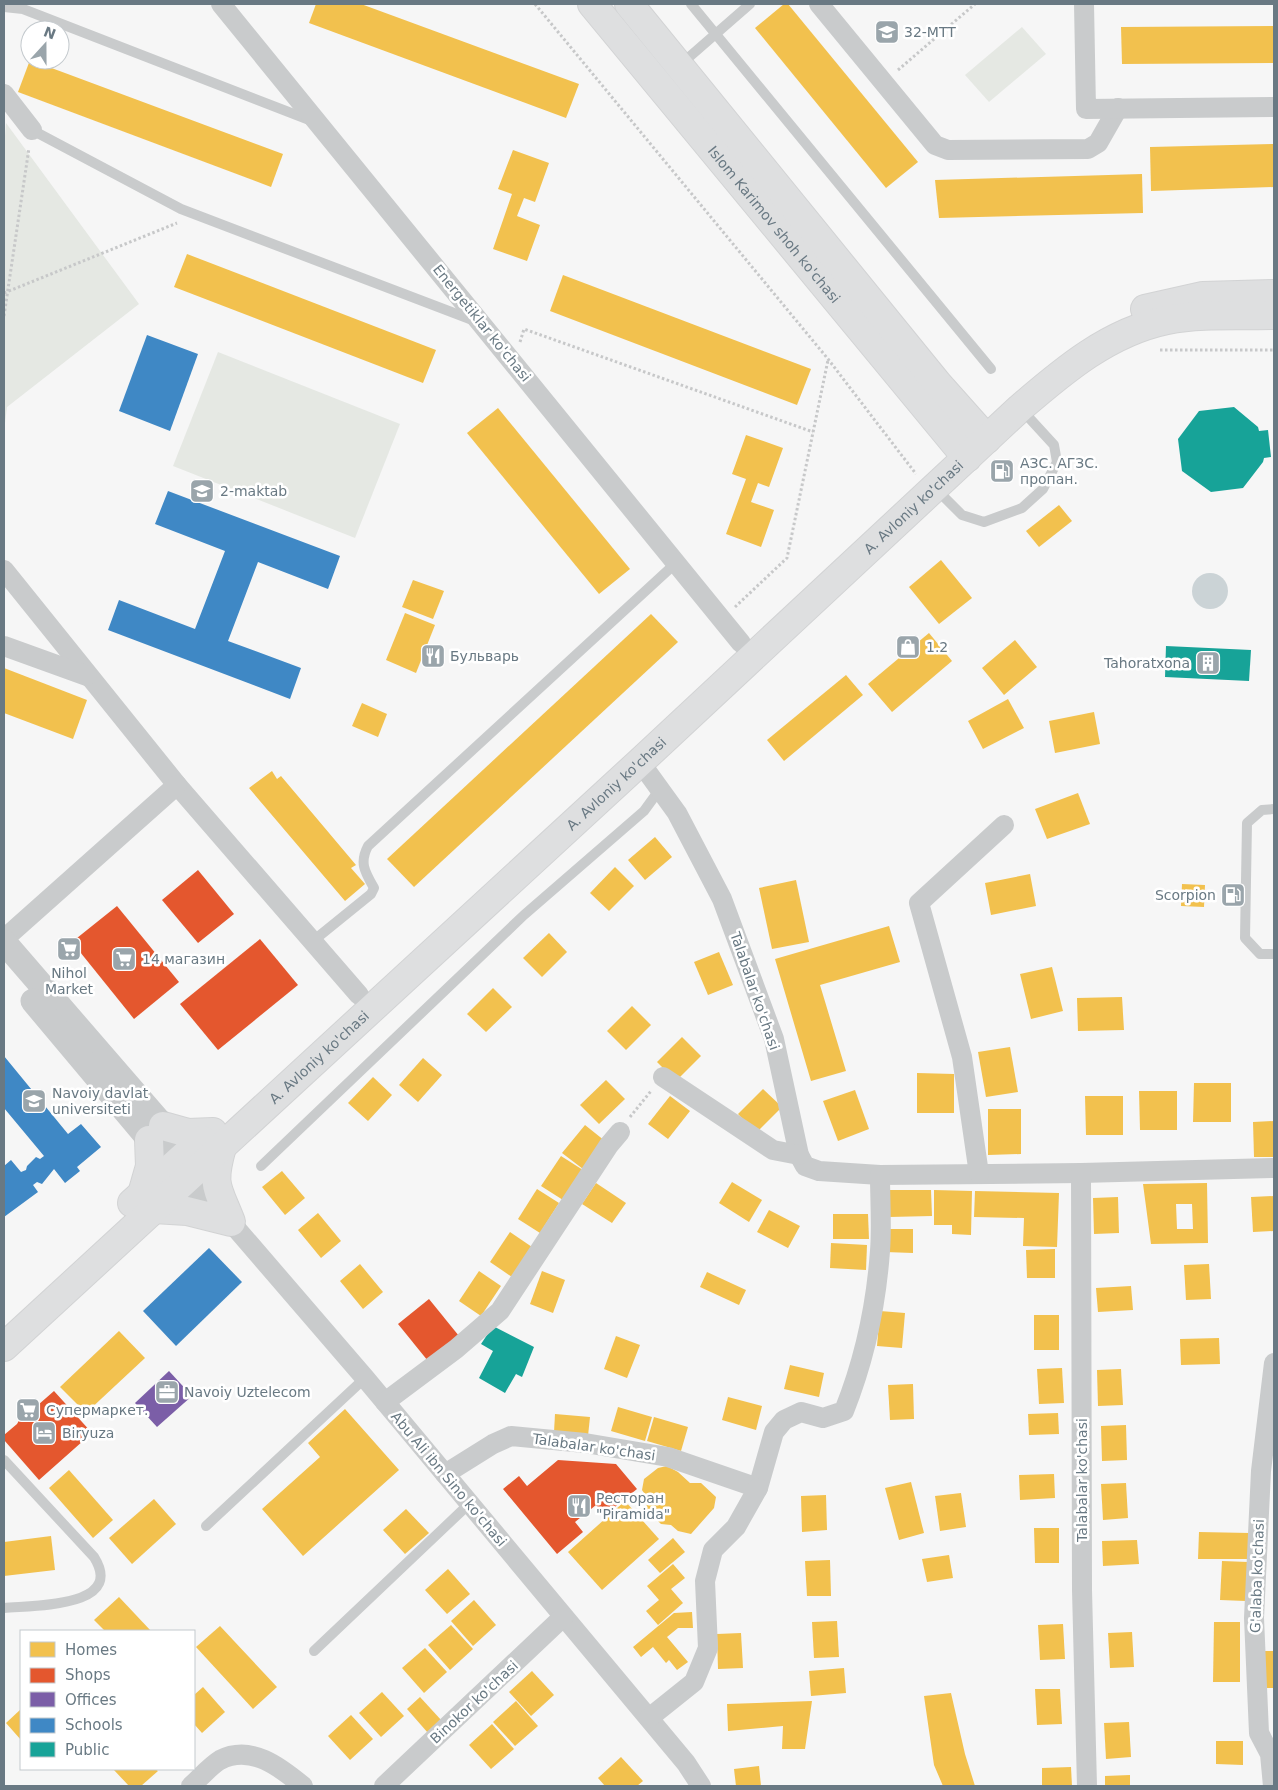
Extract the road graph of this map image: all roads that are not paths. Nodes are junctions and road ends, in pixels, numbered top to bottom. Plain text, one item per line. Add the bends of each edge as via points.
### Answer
1 (221, 4) edge
2 (592, 4) edge
3 (629, 4) edge
4 (691, 4) edge
5 (750, 4) edge
6 (819, 4) edge
7 (1084, 4) edge
8 (4, 8) edge
9 (716, 35) junction
10 (679, 66) junction
11 (4, 94) edge
12 (1274, 106) edge
13 (1118, 108) junction
14 (319, 124) junction
15 (32, 130) joint
16 (1274, 294) edge
17 (1274, 315) edge
18 (483, 324) junction
19 (991, 368) dead end
20 (1020, 408) junction
21 (981, 433) junction
22 (961, 451) junction
23 (927, 483) junction
24 (677, 562) junction
25 (4, 570) edge
26 (741, 643) junction
27 (4, 646) edge
28 (88, 676) junction
29 (640, 762) junction
30 (177, 785) junction
31 (660, 789) junction
32 (1274, 809) edge
33 (1004, 825) dead end
34 (4, 940) edge
35 (312, 941) junction
36 (1274, 954) edge
37 (4, 967) edge
38 (359, 995) junction
39 (663, 1077) road end
40 (620, 1132) road end
41 (156, 1133) junction
42 (217, 1139) junction
43 (799, 1155) junction
44 (261, 1166) dead end
45 (186, 1167) junction
46 (1274, 1168) edge
47 (1080, 1173) junction
48 (880, 1174) junction
49 (979, 1174) junction
50 (210, 1196) joint
51 (148, 1201) junction
52 (231, 1222) junction
53 (4, 1321) edge
54 (4, 1347) edge
55 (1274, 1363) edge
56 (365, 1378) junction
57 (385, 1402) junction
58 (4, 1460) edge
59 (445, 1474) junction
60 (758, 1488) junction
61 (470, 1504) junction
62 (206, 1526) dead end
63 (4, 1608) edge
64 (563, 1618) junction
65 (314, 1650) dead end
66 (649, 1718) junction
67 (686, 1763) junction
68 (191, 1786) edge
69 (302, 1786) edge
70 (384, 1786) edge
71 (686, 1786) edge
72 (701, 1786) edge
73 (1087, 1786) edge
74 (1273, 1786) edge

1 - 14 street, Energetiklar ko'chasi
2 - 22 main road, Islom Karimov shoh ko'chasi
3 - 10 main road, Islom Karimov shoh ko'chasi
4 - 9 lane
5 - 9 lane
6 - 13 street via 936,145 948,150 1088,150 1098,143
7 - 13 street via 1086,109
8 - 14 lane via 23,9
9 - 10 lane
9 - 19 lane
10 - 21 main road, Islom Karimov shoh ko'chasi
11 - 15 street
12 - 13 street
14 - 18 street, Energetiklar ko'chasi
15 - 18 lane via 197,215
16 - 21 main road, A. Avloniy ko'chasi via 1203,296 1121,317 1072,343
17 - 20 main road, A. Avloniy ko'chasi via 1168,320 1140,328 1087,353
18 - 24 street, Energetiklar ko'chasi
20 - 21 main road, A. Avloniy ko'chasi
20 - 23 lane via 1054,445 1056,462 1043,489 1022,508 984,522 962,516
21 - 22 main road, A. Avloniy ko'chasi
22 - 23 main road, A. Avloniy ko'chasi
23 - 26 main road, A. Avloniy ko'chasi
23 - 29 main road, A. Avloniy ko'chasi
24 - 26 street, Energetiklar ko'chasi
24 - 35 lane via 368,846 363,857 366,873 374,888 371,894
25 - 28 street
26 - 38 main road, A. Avloniy ko'chasi
27 - 28 street
28 - 30 street
29 - 31 street, Talabalar ko'chasi
29 - 42 main road, A. Avloniy ko'chasi
30 - 34 street
30 - 35 street
31 - 43 street, Talabalar ko'chasi via 677,813 722,899 774,1039
31 - 44 lane via 644,811 524,915
32 - 36 lane via 1262,810 1246,823 1245,938 1260,954
33 - 49 street via 919,903 962,1057
34 - 41 street, Abu Ali ibn Sino ko'chasi
35 - 38 street
37 - 41 street, Abu Ali ibn Sino ko'chasi
38 - 42 main road, A. Avloniy ko'chasi
39 - 43 street via 773,1150
40 - 57 street via 500,1311 456,1350
41 - 42 main road via 188,1133
41 - 45 street, Abu Ali ibn Sino ko'chasi
41 - 51 main road
42 - 45 main road, A. Avloniy ko'chasi
42 - 52 main road via 216,1188
43 - 48 street via 805,1166 820,1171
45 - 50 street, Abu Ali ibn Sino ko'chasi
45 - 51 main road, A. Avloniy ko'chasi
46 - 47 street
47 - 49 street
47 - 73 street, Talabalar ko'chasi via 1082,1590
48 - 49 street
48 - 60 street via 880,1250 874,1307 844,1411 823,1418 802,1412 784,1420 774,1432
50 - 52 street, Abu Ali ibn Sino ko'chasi
51 - 52 main road
51 - 53 main road, A. Avloniy ko'chasi
51 - 54 main road, A. Avloniy ko'chasi
52 - 56 street, Abu Ali ibn Sino ko'chasi
55 - 74 street, G'alaba ko'chasi via 1261,1472 1254,1618 1259,1733 1270,1754
56 - 57 street, Abu Ali ibn Sino ko'chasi
56 - 62 lane
57 - 59 street, Abu Ali ibn Sino ko'chasi
58 - 63 lane via 94,1557 100,1566 101,1576 100,1584 91,1593 67,1602
59 - 60 street, Talabalar ko'chasi via 511,1436 585,1442 668,1457
59 - 61 street, Abu Ali ibn Sino ko'chasi
60 - 66 street via 736,1527 713,1550 706,1581 708,1648 694,1682
61 - 64 street, Abu Ali ibn Sino ko'chasi
61 - 65 lane
64 - 66 street, Abu Ali ibn Sino ko'chasi
64 - 70 street, Binokor ko'chasi
66 - 67 street, Abu Ali ibn Sino ko'chasi
67 - 71 street
67 - 72 street, Abu Ali ibn Sino ko'chasi
68 - 69 street via 220,1760 239,1755 260,1757 280,1767

